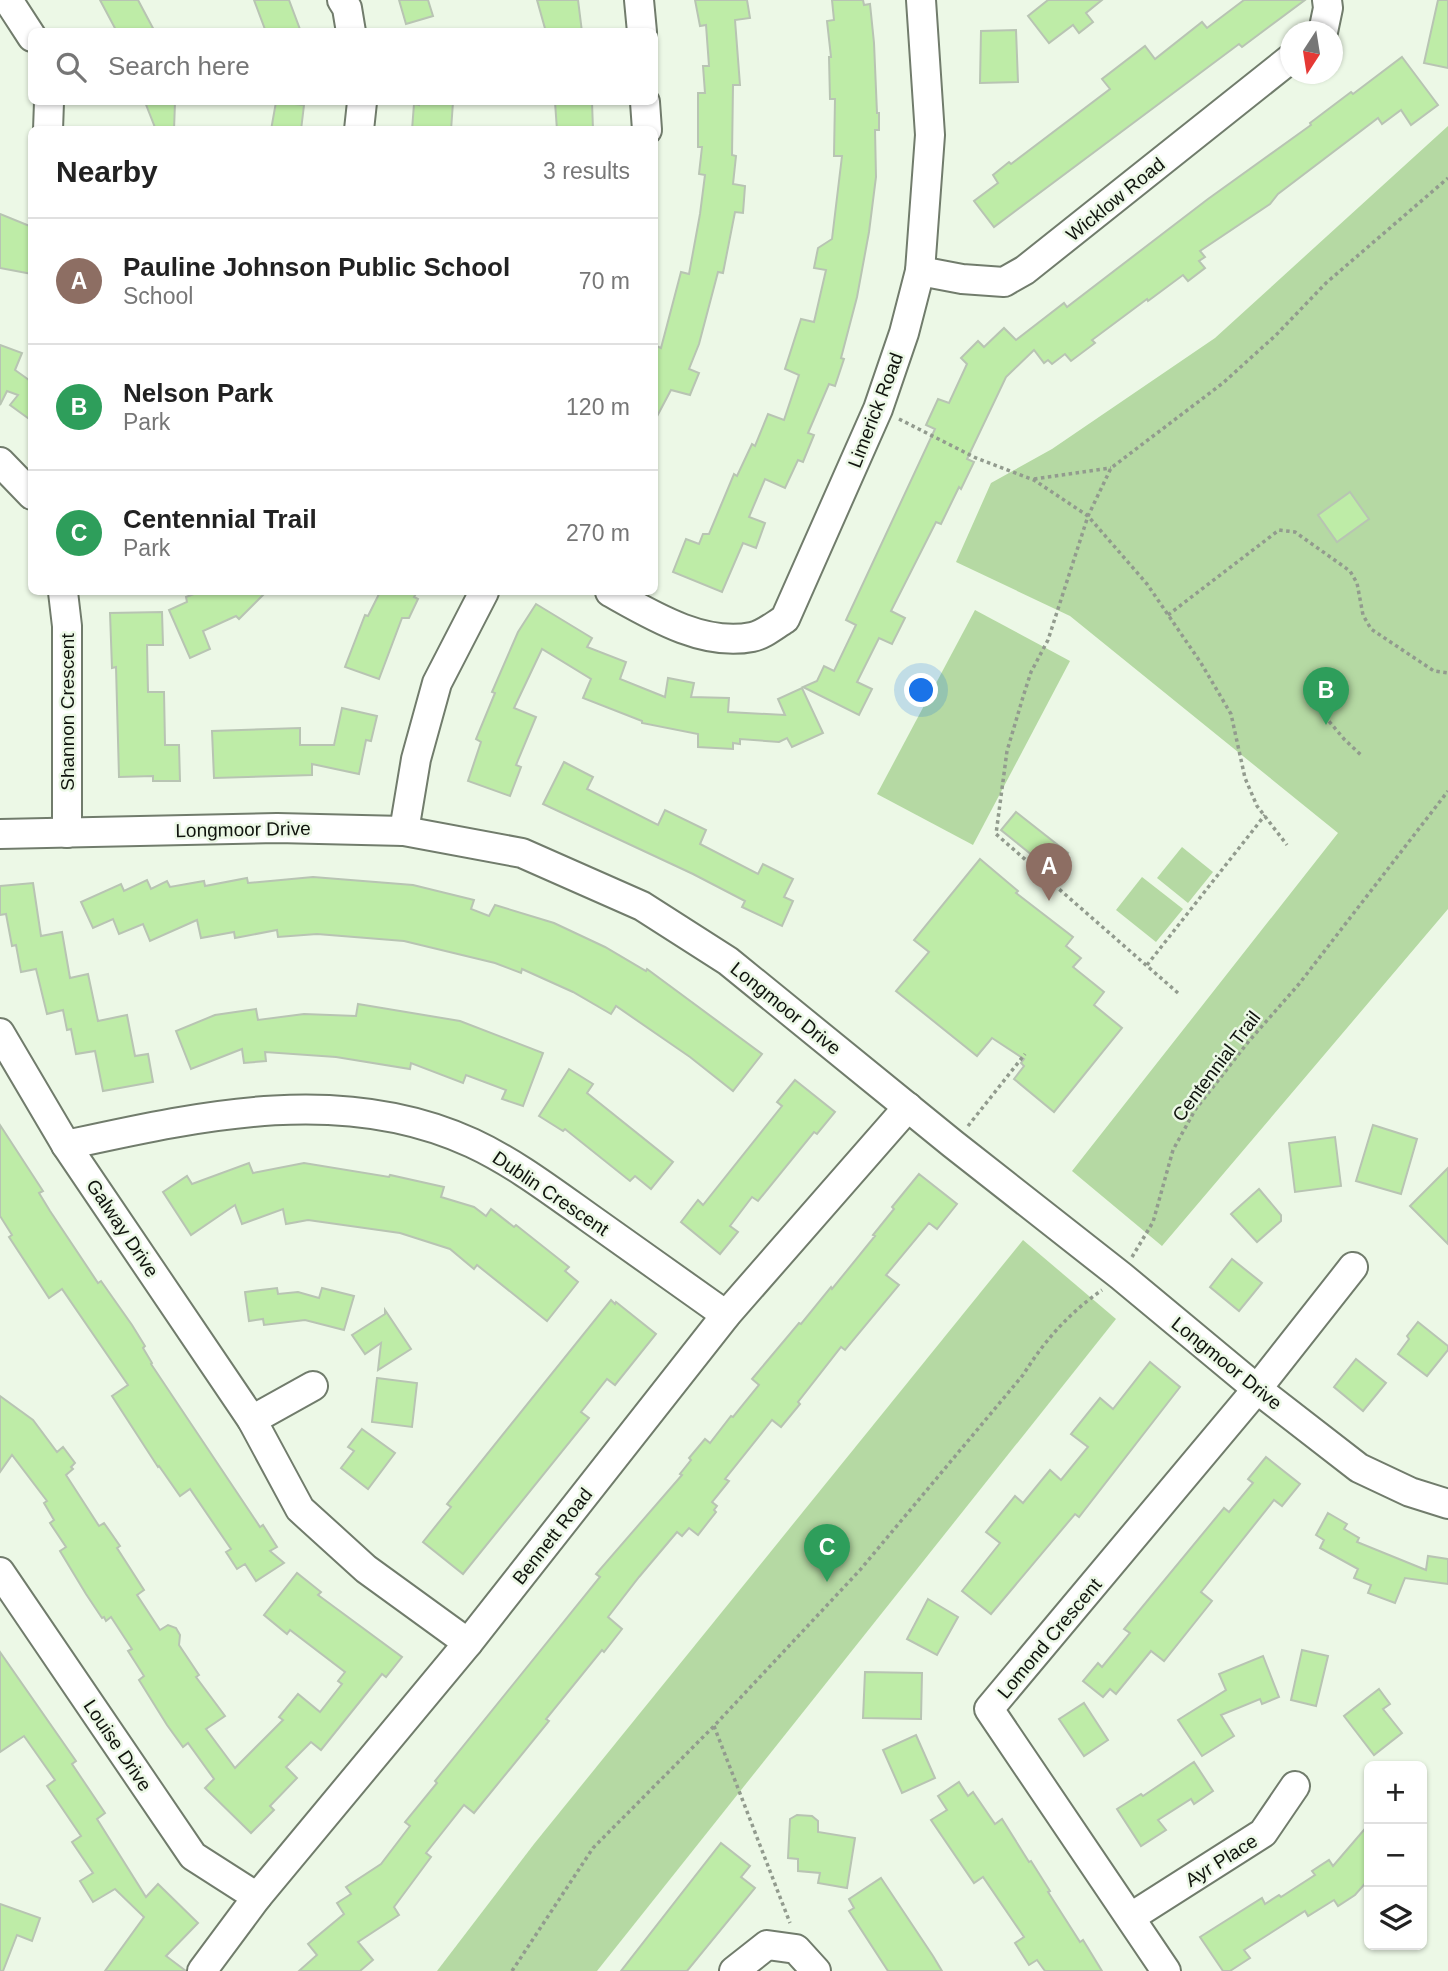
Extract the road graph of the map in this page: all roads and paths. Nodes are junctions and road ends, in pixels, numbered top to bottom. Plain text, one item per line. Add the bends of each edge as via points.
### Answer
1 (8, 0) edge
2 (342, 0) edge
3 (639, 0) edge
4 (921, 0) edge
5 (1327, 0) edge
6 (1325, 21) edge
7 (350, 28) edge
8 (642, 28) edge
9 (28, 31) edge
10 (1280, 67) edge
11 (49, 105) edge
12 (362, 105) edge
13 (645, 105) edge
14 (48, 126) edge
15 (359, 126) edge
16 (647, 126) edge
17 (1448, 178) edge
18 (920, 271) junction
19 (878, 409) junction
20 (0, 462) edge
21 (1111, 468) junction
22 (1031, 479) junction
23 (28, 491) edge
24 (1088, 516) junction
25 (63, 595) edge
26 (482, 595) edge
27 (616, 595) edge
28 (1168, 615) junction
29 (1448, 673) edge
30 (1311, 700) dead end
31 (1363, 756) dead end
32 (1448, 791) edge
33 (1265, 815) junction
34 (404, 831) junction
35 (67, 832) junction
36 (0, 834) edge
37 (1287, 845) dead end
38 (1147, 965) junction
39 (1178, 993) dead end
40 (0, 1033) edge
41 (1025, 1054) dead end
42 (908, 1107) junction
43 (66, 1144) junction
44 (953, 1144) junction
45 (1353, 1268) dead end
46 (1121, 1276) junction
47 (726, 1315) junction
48 (313, 1386) dead end
49 (1256, 1389) junction
50 (252, 1420) junction
51 (1448, 1504) edge
52 (0, 1572) edge
53 (468, 1643) junction
54 (714, 1727) junction
55 (1295, 1786) dead end
56 (257, 1897) junction
57 (1131, 1917) junction
58 (796, 1949) junction
59 (202, 1971) edge
60 (512, 1971) edge
61 (734, 1971) edge
62 (816, 1971) edge
63 (1166, 1971) edge

1 - 9 street
2 - 7 street
3 - 8 street
4 - 18 street, Limerick Road via 930,135
5 - 6 street
10 - 18 street, Wicklow Road via 1026,270 1004,282
11 - 14 street
12 - 15 street
13 - 16 street
17 - 21 path via 1326,283 1223,383
18 - 19 street, Limerick Road
19 - 22 path via 976,458
19 - 27 street, Limerick Road via 785,619 754,637 724,640 700,636
20 - 23 street
21 - 22 path
21 - 24 path
22 - 24 path
24 - 28 path via 1147,583
24 - 38 path via 1007,751 996,834
25 - 35 street, Shannon Crescent
26 - 34 street via 437,683 416,759
28 - 29 path via 1279,530 1295,532 1350,571 1371,629 1434,671
28 - 33 path via 1231,713 1245,778
30 - 31 path
32 - 46 path, Centennial Trail via 1195,1110 1173,1150 1153,1222
33 - 37 path
33 - 38 path
34 - 35 street, Longmoor Drive
34 - 42 street, Longmoor Drive via 522,853 642,906 728,961
35 - 36 street, Longmoor Drive
38 - 39 path
40 - 43 street, Galway Drive
41 - 44 path
42 - 44 street, Longmoor Drive
42 - 47 street, Bennett Road
43 - 47 street, Dublin Crescent via 260,1110 336,1108 415,1122 472,1143 528,1174
43 - 50 street, Galway Drive
44 - 46 street, Longmoor Drive
45 - 49 street
46 - 49 street, Longmoor Drive
46 - 54 path, Centennial Trail via 1080,1306 1042,1344 1023,1375 860,1570
47 - 53 street, Bennett Road
48 - 50 street
49 - 51 street, Longmoor Drive via 1359,1468
49 - 57 street, Lomond Crescent via 989,1709
50 - 53 street, Galway Drive via 300,1509 366,1569
52 - 56 street, Louise Drive via 192,1856
53 - 56 street, Bennett Road
54 - 58 path via 788,1914
54 - 60 path, Centennial Trail via 593,1848
55 - 57 street, Ayr Place via 1263,1833
56 - 59 street, Bennett Road
57 - 63 street, Lomond Crescent
58 - 61 street via 767,1945
58 - 62 street

